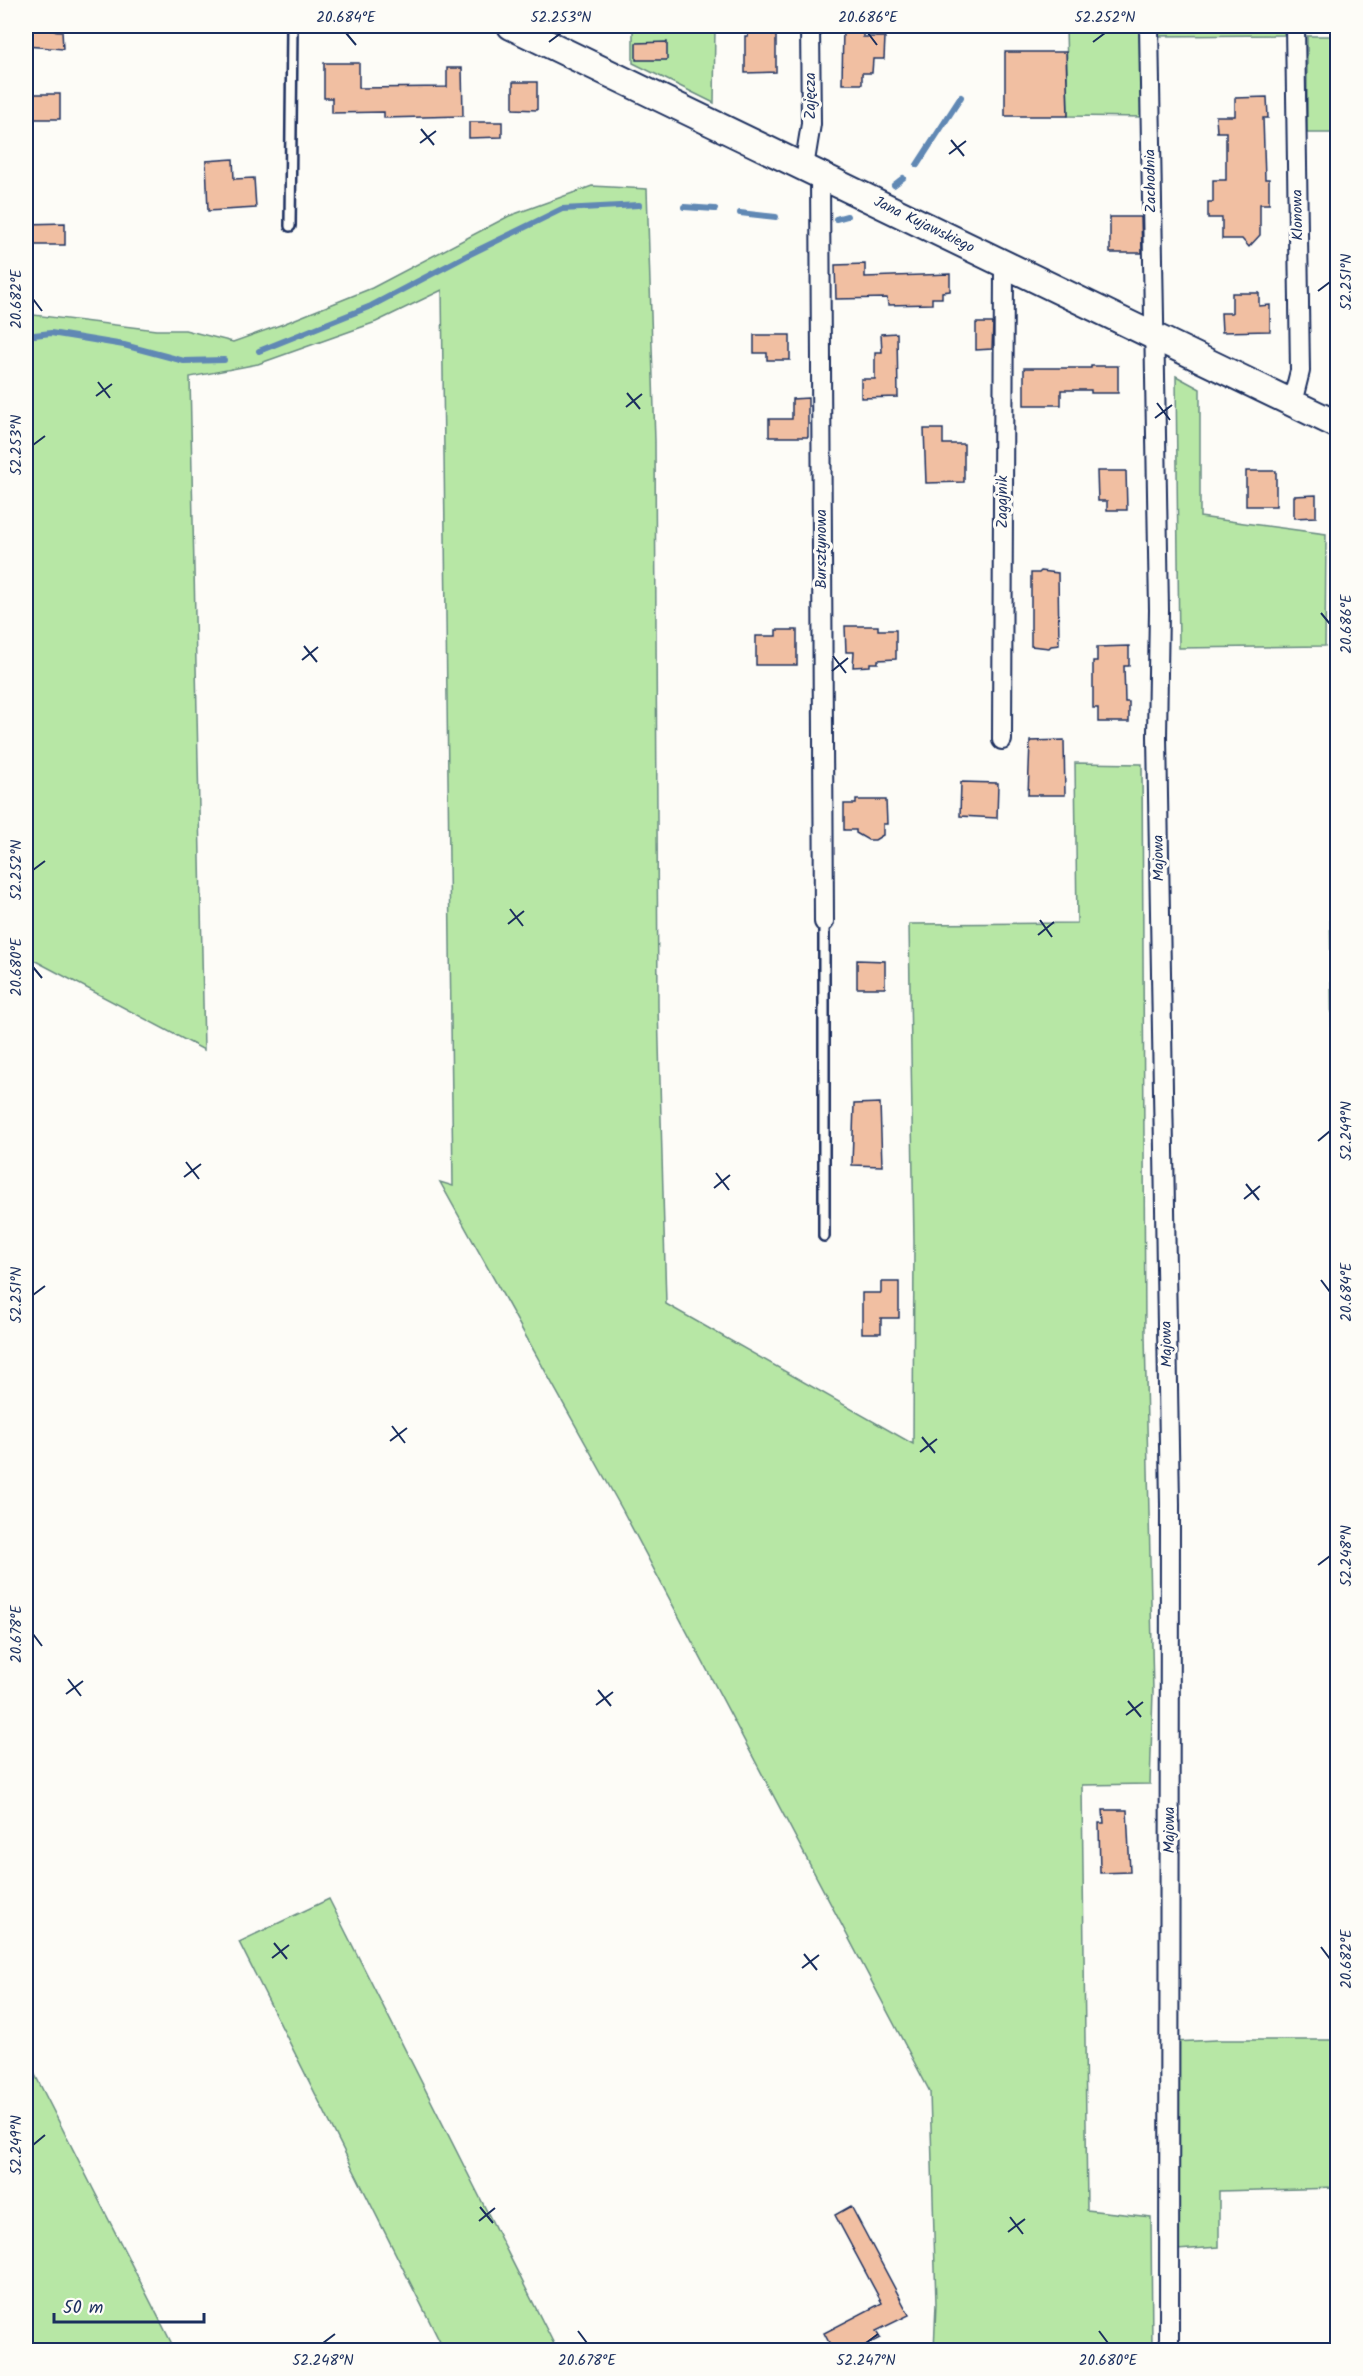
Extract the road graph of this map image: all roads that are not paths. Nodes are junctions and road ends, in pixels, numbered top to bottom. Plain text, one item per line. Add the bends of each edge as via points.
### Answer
1 (292, 26) edge
2 (810, 26) edge
3 (1149, 26) edge
4 (1295, 26) edge
5 (527, 29) edge
6 (812, 171) junction
7 (290, 226) dead end
8 (1004, 263) junction
9 (1154, 337) junction
10 (1292, 403) junction
11 (1338, 425) edge
12 (1002, 740) dead end
13 (824, 922) joint
14 (824, 1236) dead end
15 (1169, 2350) edge

1 - 7 lane
2 - 6 street, Zajęcza
3 - 9 street, Zachodnia
4 - 10 street, Klonowa via 1300,371
5 - 6 main road, Jana Kujawskiego
6 - 8 main road, Jana Kujawskiego
6 - 13 street, Bursztynowa
8 - 9 main road, Jana Kujawskiego
8 - 12 street, Zagajnik
9 - 10 main road, Jana Kujawskiego
9 - 15 street, Majowa via 1170,1504
10 - 11 main road, Jana Kujawskiego
13 - 14 lane

